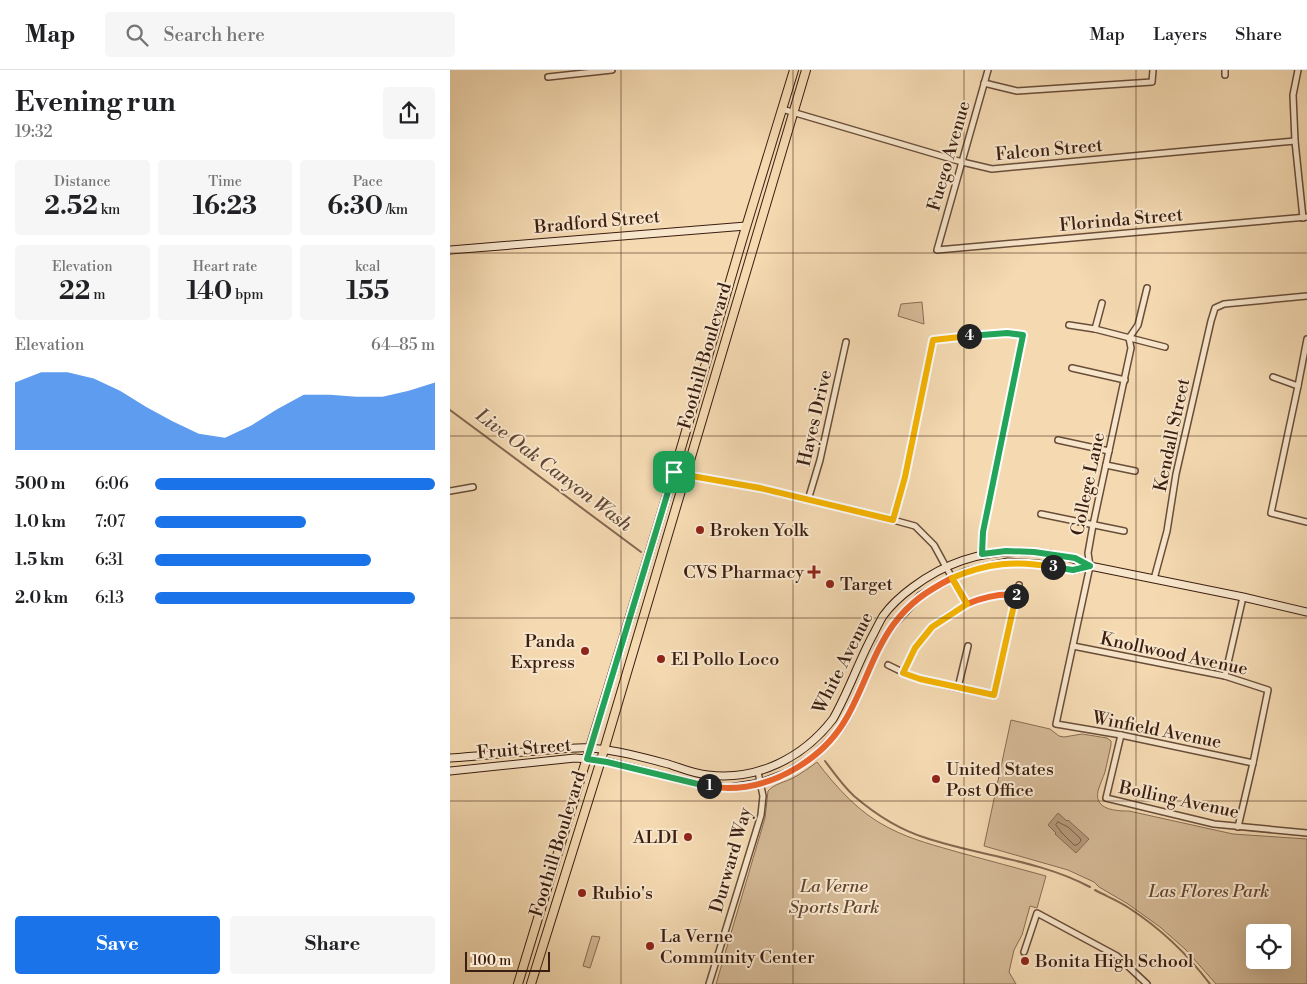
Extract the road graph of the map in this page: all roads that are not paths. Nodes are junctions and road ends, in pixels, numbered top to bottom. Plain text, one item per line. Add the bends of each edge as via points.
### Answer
1 (612, 70) edge
2 (794, 70) edge
3 (806, 70) edge
4 (988, 70) edge
5 (1153, 70) edge
6 (1298, 70) edge
7 (548, 77) dead end
8 (984, 83) junction
9 (782, 109) junction
10 (793, 112) junction
11 (1295, 142) junction
12 (962, 162) junction
13 (1305, 217) edge
14 (746, 226) junction
15 (450, 250) edge
16 (937, 250) joint
17 (1147, 288) dead end
18 (1307, 296) edge
19 (1102, 303) dead end
20 (1068, 324) dead end
21 (1094, 329) junction
22 (1129, 338) junction
23 (1307, 339) edge
24 (846, 342) dead end
25 (1165, 347) dead end
26 (1072, 368) dead end
27 (1273, 377) dead end
28 (1125, 380) junction
29 (1298, 386) junction
30 (1058, 440) dead end
31 (1109, 451) junction
32 (1106, 465) junction
33 (1135, 471) dead end
34 (674, 472) junction
35 (686, 475) junction
36 (473, 486) dead end
37 (450, 491) edge
38 (808, 500) junction
39 (1041, 514) dead end
40 (893, 520) junction
41 (1307, 522) edge
42 (1093, 525) junction
43 (1124, 531) dead end
44 (982, 554) junction
45 (1090, 566) junction
46 (946, 567) junction
47 (952, 578) junction
48 (1154, 579) junction
49 (1019, 585) dead end
50 (1017, 595) junction
51 (1243, 597) junction
52 (967, 604) junction
53 (1307, 612) edge
54 (968, 646) dead end
55 (1073, 646) junction
56 (888, 665) dead end
57 (903, 673) junction
58 (1225, 676) junction
59 (958, 688) junction
60 (1056, 724) joint
61 (1121, 735) junction
62 (590, 748) junction
63 (604, 750) junction
64 (450, 758) edge
65 (587, 759) junction
66 (600, 760) junction
67 (1253, 763) junction
68 (450, 771) edge
69 (758, 772) junction
70 (760, 783) junction
71 (1238, 827) junction
72 (1307, 833) edge
73 (1024, 952) dead end
74 (518, 984) edge
75 (531, 984) edge
76 (709, 984) edge
77 (1147, 984) edge

1 - 7 street
2 - 9 main road, Foothill Boulevard
3 - 10 main road, Foothill Boulevard
4 - 8 street, Fuego Avenue
5 - 8 street via 1152,82 1018,91
6 - 11 street via 1293,95
8 - 12 street, Fuego Avenue
9 - 10 street, Falcon Street
9 - 14 main road, Foothill Boulevard
10 - 12 street, Falcon Street
10 - 35 main road, Foothill Boulevard
11 - 12 street, Falcon Street via 992,169
11 - 13 street
12 - 16 street, Fuego Avenue
13 - 16 street, Florinda Street
14 - 15 main road, Bradford Street
14 - 34 main road, Foothill Boulevard
17 - 22 street via 1138,325
18 - 48 street, Kendall Street via 1224,304 1215,308
19 - 21 street
20 - 21 street
21 - 22 street
22 - 25 street
22 - 28 street, College Lane via 1131,348
23 - 29 street
24 - 38 street, Hayes Drive
26 - 28 street
27 - 29 street
28 - 31 street, College Lane
29 - 41 street via 1271,513
30 - 31 street
31 - 32 street, College Lane
32 - 33 street
32 - 42 street, College Lane
34 - 35 street
34 - 62 main road, Foothill Boulevard
35 - 38 street
35 - 63 main road, Foothill Boulevard
36 - 37 street
38 - 40 street
39 - 42 street
40 - 44 street via 933,340 1007,333 1023,335 983,532
40 - 46 street via 915,526 934,545
42 - 43 street
42 - 45 street, College Lane via 1088,553
44 - 45 main road, White Avenue via 1034,552 1075,558
44 - 46 main road, White Avenue
45 - 47 main road, White Avenue via 1073,570 1008,562
45 - 48 main road, White Avenue
45 - 55 street, College Lane
46 - 47 street
46 - 69 main road, White Avenue via 928,576 883,616 838,710 824,730 791,757
47 - 52 street
47 - 70 main road, White Avenue via 920,596 894,624 881,643 848,716 830,740 813,757
48 - 51 main road, White Avenue
49 - 50 street
50 - 52 street via 993,595
50 - 59 street via 994,695
51 - 53 main road, White Avenue
51 - 58 street
52 - 57 street via 932,627 915,648
54 - 59 street
55 - 58 street, Knollwood Avenue
55 - 60 street, College Lane
56 - 57 street
57 - 59 street
58 - 67 street, Knollwood Avenue via 1268,690
60 - 61 street, Winfield Avenue
61 - 67 street, Winfield Avenue
61 - 71 street, Bolling Avenue via 1106,798
62 - 63 main road, White Avenue
62 - 64 main road, Fruit Street
62 - 65 main road, Foothill Boulevard
63 - 66 main road, Foothill Boulevard
63 - 69 main road, White Avenue via 706,775
65 - 66 main road, Fruit Street
65 - 68 main road, Fruit Street
65 - 74 main road, Foothill Boulevard
66 - 70 main road, White Avenue via 702,785 728,788
66 - 75 main road, Foothill Boulevard
67 - 71 street
69 - 70 street, Durward Way
70 - 76 street, Durward Way via 763,796 761,815
71 - 72 street, Bolling Avenue
73 - 77 street via 1036,913 1117,956

